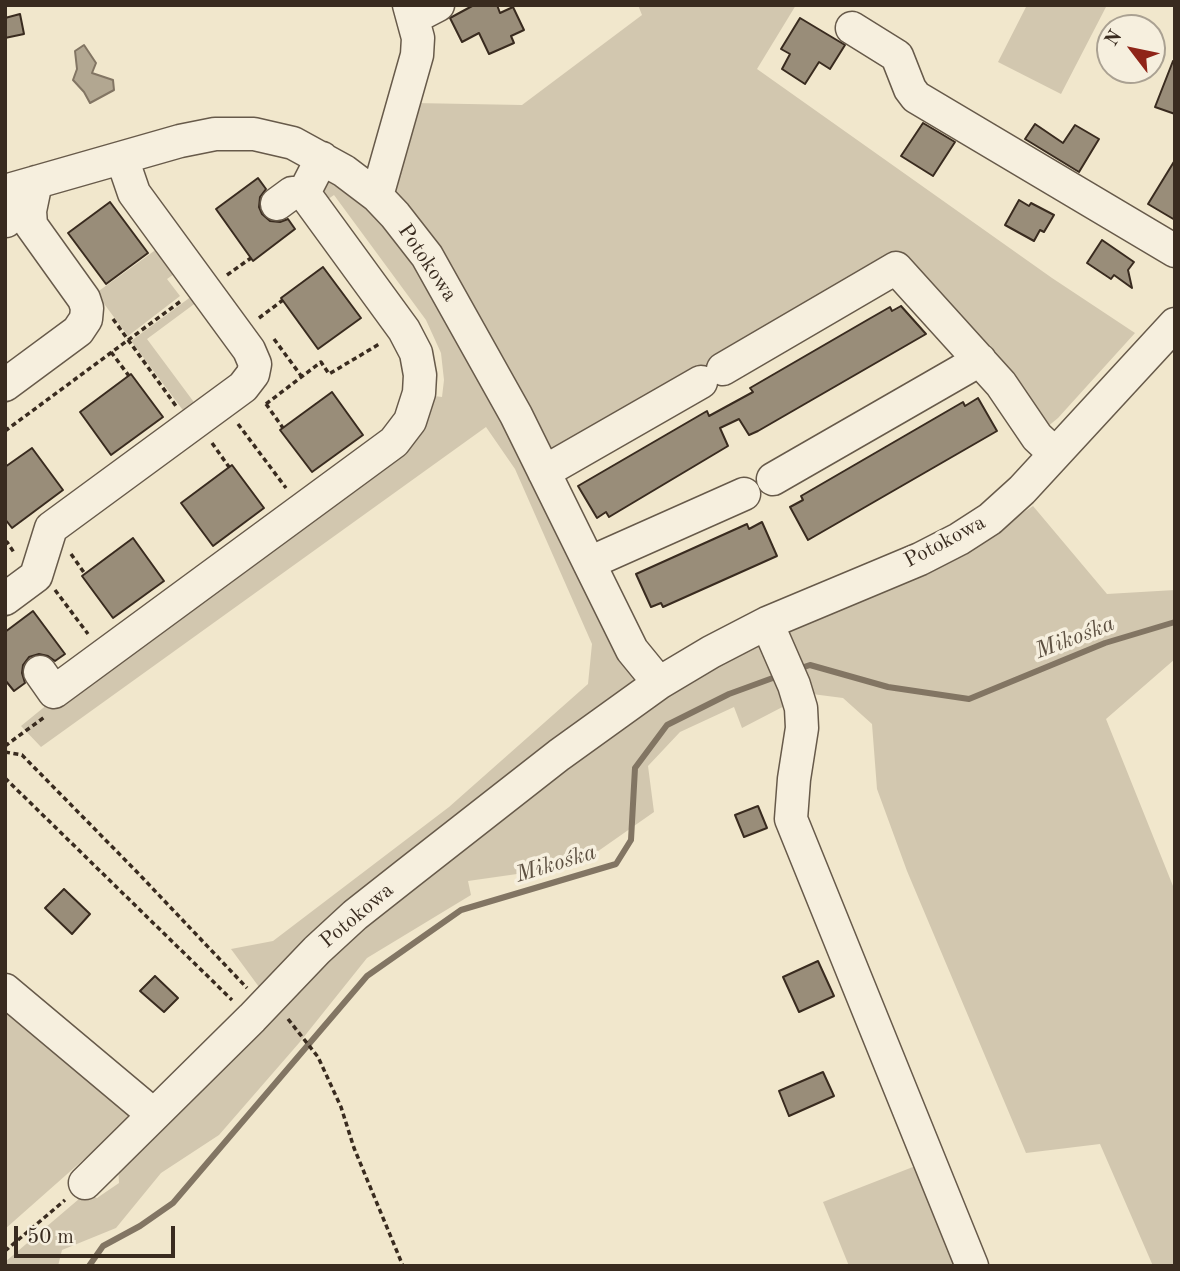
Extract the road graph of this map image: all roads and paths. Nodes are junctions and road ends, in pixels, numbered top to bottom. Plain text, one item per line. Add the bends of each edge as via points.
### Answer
1 (420, 10) edge
2 (852, 28) dead end
3 (122, 158) junction
4 (322, 158) junction
5 (17, 188) edge
6 (377, 196) junction
7 (6, 222) edge
8 (1175, 251) edge
9 (251, 258) dead end
10 (227, 275) dead end
11 (283, 300) dead end
12 (171, 308) dead end
13 (259, 318) dead end
14 (1175, 324) edge
15 (121, 330) dead end
16 (128, 340) junction
17 (383, 342) dead end
18 (111, 352) junction
19 (980, 360) junction
20 (129, 376) dead end
21 (5, 385) edge
22 (266, 404) junction
23 (257, 410) dead end
24 (247, 417) dead end
25 (5, 422) edge
26 (238, 424) junction
27 (190, 426) junction
28 (283, 428) dead end
29 (7, 429) edge
30 (230, 430) dead end
31 (221, 437) dead end
32 (1055, 454) junction
33 (229, 467) dead end
34 (544, 472) junction
35 (774, 479) dead end
36 (280, 480) dead end
37 (744, 494) dead end
38 (52, 529) junction
39 (5, 543) edge
40 (12, 550) dead end
41 (589, 563) junction
42 (85, 574) dead end
43 (52, 586) dead end
44 (5, 599) edge
45 (767, 623) junction
46 (82, 626) dead end
47 (47, 682) joint
48 (659, 683) junction
49 (5, 746) edge
50 (5, 752) edge
51 (5, 778) edge
52 (5, 990) edge
53 (258, 1012) junction
54 (301, 1035) dead end
55 (155, 1115) junction
56 (85, 1183) joint
57 (5, 1251) edge
58 (403, 1266) edge
59 (972, 1266) edge

1 - 6 street via 417,55
2 - 8 street via 897,56 916,97
3 - 4 street, Potokowa via 215,134 254,134 293,143
3 - 5 street, Potokowa
3 - 27 street via 139,221 249,350 255,364 243,387
4 - 6 street, Potokowa
4 - 47 street via 290,198 353,284 406,333 420,375 416,408 394,442 344,463
5 - 7 street
5 - 21 street via 30,211 31,225 87,308 78,331
6 - 34 street, Potokowa via 427,256
9 - 10 path
11 - 13 path
12 - 16 path
14 - 32 street, Potokowa
15 - 16 path
16 - 18 path
16 - 27 path
17 - 22 path via 330,374 321,362
18 - 20 path
18 - 29 path
19 - 32 street
19 - 34 street via 897,268
19 - 35 street
22 - 23 path
22 - 28 path
24 - 26 path
25 - 29 path
26 - 30 path
26 - 36 path
27 - 38 street via 144,445
31 - 33 path via 212,443
32 - 45 street, Potokowa via 990,519 959,539
34 - 41 street, Potokowa
37 - 41 street
38 - 42 path
38 - 44 street via 36,576
39 - 40 path
41 - 48 street, Potokowa via 632,650
43 - 46 path
45 - 48 street, Potokowa
45 - 59 street via 801,708 791,818
47 - 49 path via 57,708
48 - 53 street, Potokowa via 355,915
50 - 53 path via 22,755 146,880 216,957
51 - 53 path
52 - 55 street
53 - 55 street, Potokowa
54 - 58 path via 318,1057 341,1107
55 - 56 street, Potokowa
56 - 57 path

